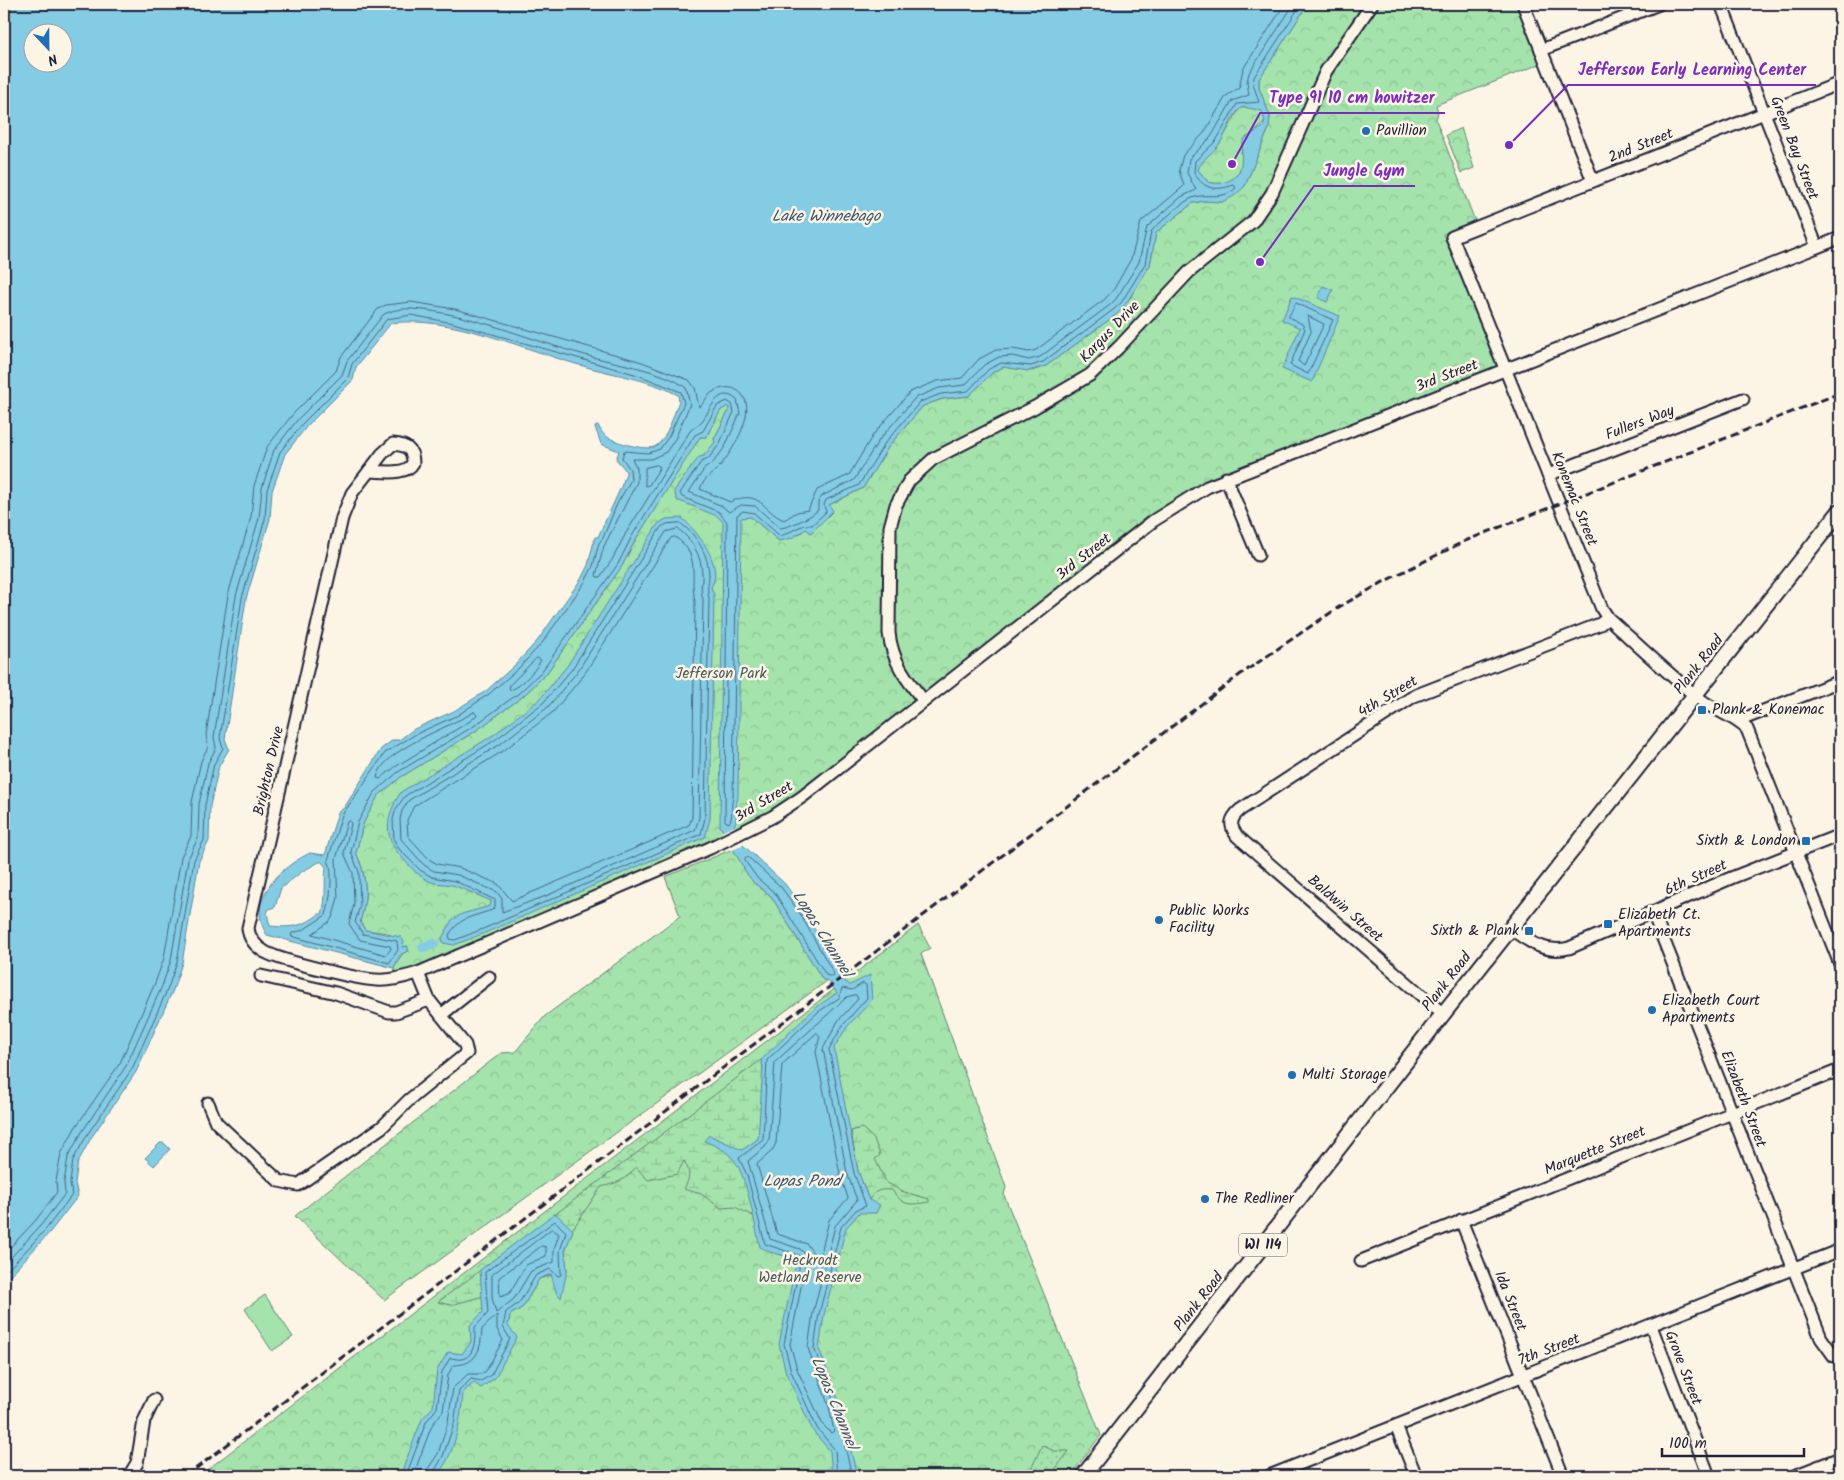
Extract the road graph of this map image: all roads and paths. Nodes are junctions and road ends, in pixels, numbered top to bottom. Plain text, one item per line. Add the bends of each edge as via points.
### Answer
1 (1372, 4) edge
2 (1523, 4) edge
3 (1659, 4) edge
4 (1721, 4) edge
5 (1541, 50) junction
6 (1840, 84) edge
7 (1764, 113) junction
8 (1593, 181) junction
9 (1452, 236) joint
10 (1840, 238) edge
11 (1817, 247) junction
12 (1505, 370) junction
13 (1743, 398) dead end
14 (369, 471) dead end
15 (1548, 475) junction
16 (1226, 478) junction
17 (1840, 511) edge
18 (1258, 554) dead end
19 (1608, 618) junction
20 (1840, 681) edge
21 (1696, 696) junction
22 (924, 701) junction
23 (1738, 721) junction
24 (1231, 823) joint
25 (1840, 835) edge
26 (1796, 853) junction
27 (1653, 913) junction
28 (1510, 928) junction
29 (1840, 961) edge
30 (418, 973) junction
31 (261, 976) dead end
32 (489, 977) dead end
33 (391, 980) joint
34 (429, 1000) junction
35 (1443, 1014) junction
36 (441, 1015) junction
37 (1840, 1070) edge
38 (208, 1103) dead end
39 (1733, 1113) junction
40 (1461, 1220) junction
41 (1840, 1250) edge
42 (1362, 1261) dead end
43 (1793, 1269) junction
44 (1651, 1326) junction
45 (1834, 1356) dead end
46 (1523, 1376) junction
47 (154, 1400) dead end
48 (1396, 1426) junction
49 (1840, 1458) edge
50 (1087, 1475) edge
51 (129, 1476) edge
52 (1269, 1476) edge
53 (1416, 1476) edge
54 (1563, 1476) edge
55 (1709, 1476) edge
56 (1794, 1476) edge

1 - 22 street, Kargus Drive via 1326,71 1269,198 1253,221 1189,272 1090,375 933,459 909,481 896,505 890,527 889,633 891,649 901,673
2 - 5 street
3 - 5 street
4 - 7 street, Green Bay Street
5 - 8 street
6 - 7 street, 2nd Street
7 - 8 street, 2nd Street
7 - 11 street, Green Bay Street
8 - 9 street, 2nd Street
9 - 12 street, Konemac Street
10 - 11 street, 3rd Street
11 - 12 street, 3rd Street
12 - 15 street, Konemac Street
12 - 16 street, 3rd Street
13 - 15 street, Fullers Way
14 - 33 street, Brighton Drive via 352,493 342,518 248,928 252,941 270,954 355,977
15 - 19 street, Konemac Street
16 - 18 street
16 - 22 street, 3rd Street via 1192,495 1153,521
17 - 21 main road, Plank Road / WI 114
19 - 21 street, Konemac Street
19 - 24 street, 4th Street via 1600,624 1414,696 1240,810
20 - 23 street
21 - 23 street, Konemac Street
21 - 28 main road, Plank Road / WI 114
22 - 30 street, 3rd Street via 772,817 725,841
23 - 26 street via 1749,734
24 - 35 street, Baldwin Street via 1237,836
25 - 26 street, 6th Street
26 - 27 street, 6th Street
26 - 29 street
27 - 28 street, 6th Street via 1561,950 1551,951 1535,945
27 - 39 street, Elizabeth Street
28 - 35 main road, Plank Road / WI 114
30 - 33 street, 3rd Street
30 - 34 street
31 - 34 street via 336,993 388,1012
32 - 36 street
34 - 36 street
35 - 50 main road, Plank Road / WI 114
36 - 38 street via 466,1045 467,1053 408,1100 382,1127 298,1185 279,1181 216,1122
37 - 39 street, Marquette Street
39 - 40 street, Marquette Street
39 - 43 street, Elizabeth Street
40 - 42 street, Marquette Street
40 - 46 street, Ida Street
41 - 43 street, 7th Street
43 - 44 street, 7th Street
43 - 45 street, Elizabeth Street via 1821,1338
44 - 46 street, 7th Street
44 - 55 street, Grove Street
46 - 48 street, 7th Street
46 - 54 street, Ida Street
47 - 51 street via 144,1421 137,1463
48 - 52 street, 7th Street
48 - 53 street
49 - 56 street

